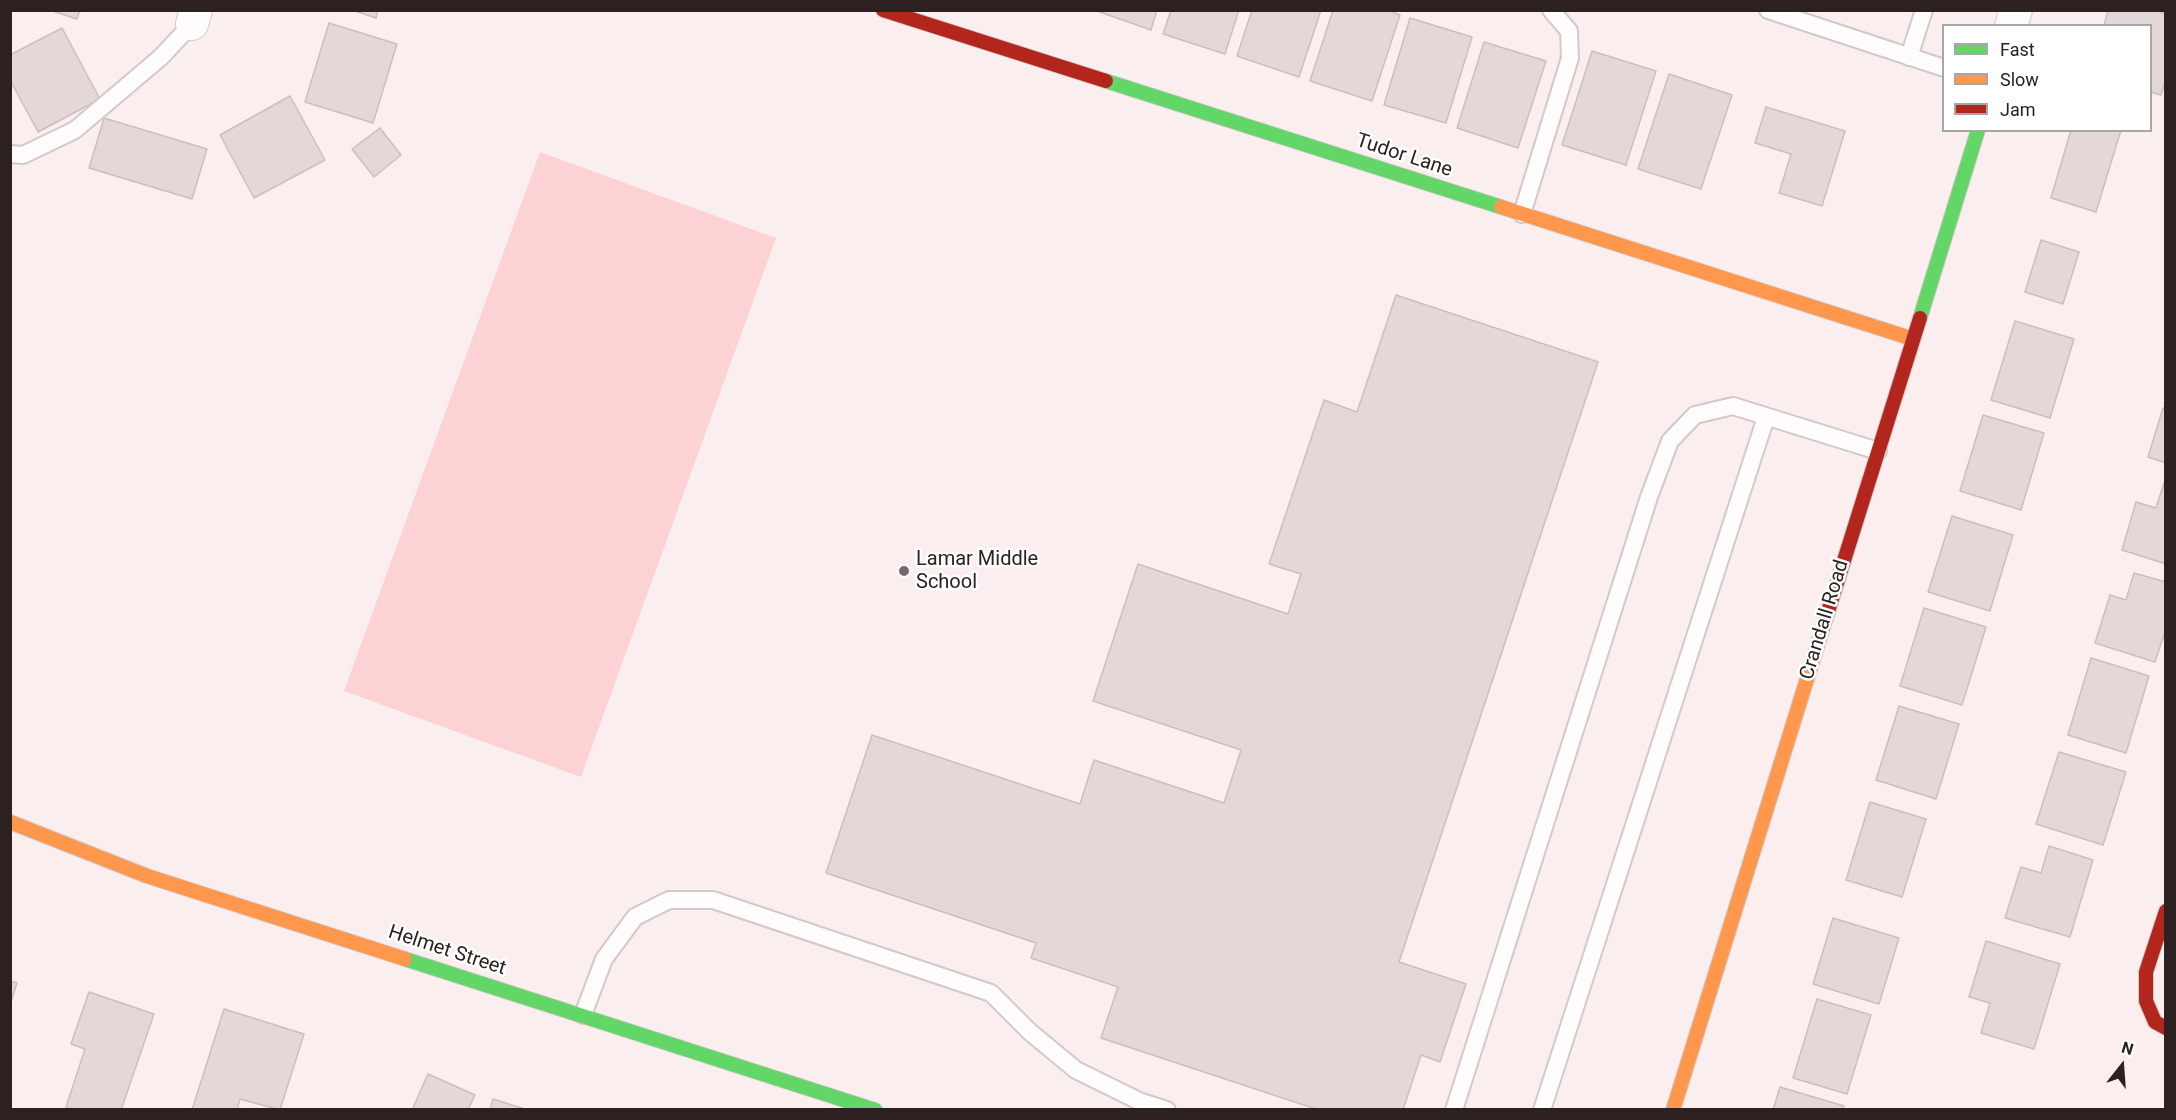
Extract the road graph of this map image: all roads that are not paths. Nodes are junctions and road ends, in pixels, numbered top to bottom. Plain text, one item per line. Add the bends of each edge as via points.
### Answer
1 (883, 10) edge
2 (1551, 10) edge
3 (1768, 10) edge
4 (1924, 10) edge
5 (194, 17) edge
6 (1909, 57) junction
7 (1942, 67) edge
8 (1977, 132) edge
9 (10, 154) edge
10 (1522, 214) junction
11 (1913, 339) junction
12 (1766, 417) junction
13 (1878, 451) junction
14 (10, 822) edge
15 (2166, 911) edge
16 (583, 1015) junction
17 (2166, 1028) edge
18 (1138, 1105) edge
19 (875, 1110) edge
20 (1167, 1110) edge
21 (1454, 1110) edge
22 (1542, 1110) edge
23 (1673, 1110) edge

1 - 10 street, Tudor Lane
2 - 10 lane via 1569,31 1570,58
3 - 6 lane
4 - 6 lane
5 - 9 lane via 161,57 75,130 23,155
6 - 7 lane
8 - 11 street, Crandall Road
10 - 11 street, Tudor Lane
11 - 13 street, Crandall Road
12 - 13 lane
12 - 21 lane via 1733,406 1695,415 1670,441
12 - 22 lane
13 - 23 street, Crandall Road
14 - 16 street, Helmet Street via 147,876
15 - 17 street via 2146,972 2146,1001 2155,1022
16 - 18 lane via 604,959 636,917 669,900 713,900 991,993 1076,1070
16 - 19 street, Helmet Street
18 - 20 lane

